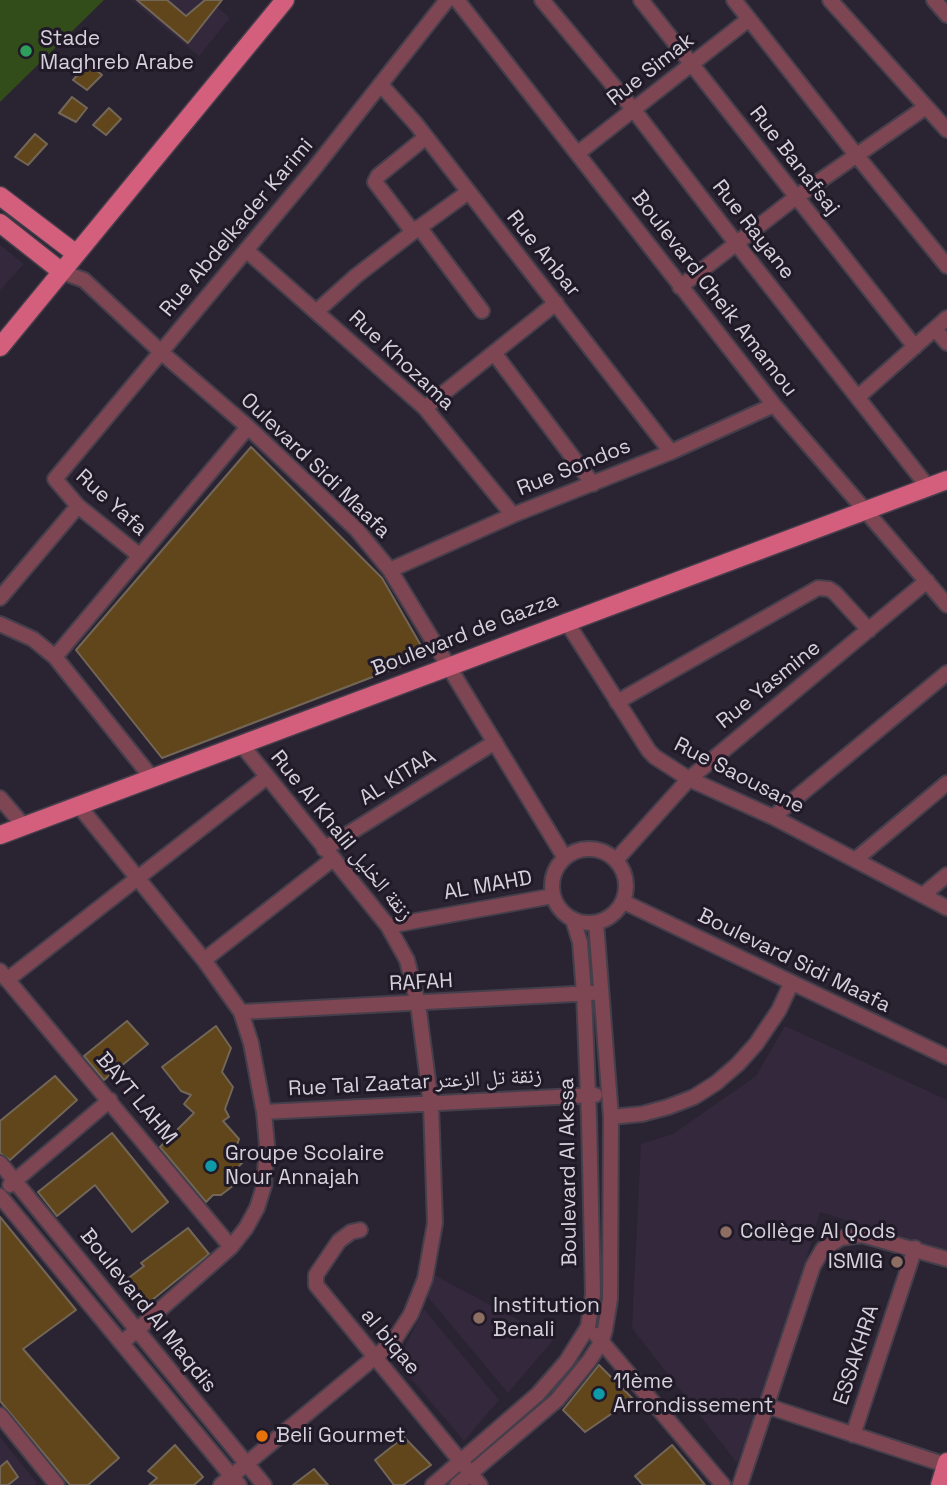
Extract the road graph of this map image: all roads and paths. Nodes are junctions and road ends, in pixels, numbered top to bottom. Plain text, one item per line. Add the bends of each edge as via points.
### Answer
1 (284, 0) edge
2 (447, 0) edge
3 (457, 0) edge
4 (542, 0) edge
5 (641, 0) edge
6 (734, 0) edge
7 (830, 0) edge
8 (933, 0) edge
9 (947, 15) edge
10 (749, 19) junction
11 (692, 64) junction
12 (381, 85) junction
13 (926, 107) junction
14 (634, 109) junction
15 (947, 130) edge
16 (426, 137) junction
17 (578, 153) junction
18 (856, 156) junction
19 (467, 193) junction
20 (0, 196) edge
21 (795, 198) junction
22 (0, 223) edge
23 (415, 229) junction
24 (736, 243) junction
25 (246, 250) junction
26 (75, 253) junction
27 (947, 266) edge
28 (62, 272) junction
29 (84, 280) junction
30 (680, 287) junction
31 (556, 303) junction
32 (317, 311) junction
33 (482, 311) dead end
34 (947, 318) edge
35 (935, 329) junction
36 (947, 343) edge
37 (0, 347) edge
38 (915, 347) junction
39 (161, 352) junction
40 (494, 353) junction
41 (858, 397) junction
42 (774, 405) junction
43 (425, 408) junction
44 (248, 427) junction
45 (671, 452) junction
46 (55, 480) joint
47 (947, 480) edge
48 (593, 484) junction
49 (928, 487) junction
50 (78, 506) junction
51 (864, 511) junction
52 (513, 515) junction
53 (140, 556) junction
54 (390, 570) junction
55 (927, 581) junction
56 (3, 588) edge
57 (947, 605) edge
58 (566, 621) junction
59 (0, 624) edge
60 (869, 630) junction
61 (55, 657) junction
62 (447, 666) junction
63 (947, 673) edge
64 (617, 702) junction
65 (495, 742) junction
66 (241, 744) junction
67 (267, 777) junction
68 (152, 778) junction
69 (689, 779) junction
70 (947, 783) edge
71 (0, 798) edge
72 (79, 806) junction
73 (774, 817) junction
74 (24, 826) junction
75 (0, 835) edge
76 (328, 854) junction
77 (565, 858) junction
78 (616, 860) junction
79 (855, 860) junction
80 (947, 875) edge
81 (137, 879) junction
82 (923, 895) junction
83 (553, 896) junction
84 (624, 902) junction
85 (947, 908) edge
86 (573, 920) junction
87 (596, 923) junction
88 (388, 926) junction
89 (204, 960) junction
90 (4, 975) edge
91 (792, 984) junction
92 (584, 993) junction
93 (603, 993) junction
94 (418, 1004) junction
95 (241, 1013) junction
96 (947, 1057) edge
97 (609, 1095) junction
98 (588, 1096) junction
99 (110, 1100) junction
100 (431, 1104) junction
101 (264, 1112) junction
102 (611, 1117) junction
103 (0, 1163) edge
104 (15, 1181) junction
105 (0, 1195) edge
106 (360, 1230) dead end
107 (231, 1247) junction
108 (915, 1248) junction
109 (947, 1259) edge
110 (588, 1327) junction
111 (136, 1331) junction
112 (602, 1341) junction
113 (122, 1343) junction
114 (375, 1357) junction
115 (767, 1406) junction
116 (0, 1415) edge
117 (853, 1435) junction
118 (461, 1462) junction
119 (247, 1464) junction
120 (946, 1464) edge
121 (475, 1480) edge
122 (230, 1482) edge
123 (57, 1485) edge
124 (264, 1485) edge
125 (433, 1485) edge
126 (457, 1485) edge
127 (723, 1485) edge
128 (740, 1485) edge
129 (940, 1485) edge

1 - 26 main road
2 - 12 street, Rue Abdelkader Karimi
3 - 17 street, Boulevard Cheik Amamou
4 - 14 street, Rue Rayane
5 - 11 street, Rue Banafsaj
6 - 10 street
7 - 13 street
8 - 9 street
10 - 11 street, Rue Simak
10 - 18 street
11 - 14 street, Rue Simak
11 - 21 street, Rue Banafsaj
12 - 16 street, Rue Anbar
12 - 25 street, Rue Abdelkader Karimi
13 - 15 street
13 - 18 street
14 - 17 street, Rue Simak
14 - 24 street, Rue Rayane
16 - 19 street, Rue Anbar
16 - 23 street via 375,181
17 - 30 street, Boulevard Cheik Amamou
18 - 21 street
18 - 27 street
19 - 23 street
19 - 31 street, Rue Anbar
20 - 26 main road
21 - 24 street
21 - 38 street, Rue Banafsaj
22 - 28 main road
23 - 32 street
23 - 33 street
24 - 30 street
24 - 41 street, Rue Rayane
25 - 32 street, Rue Khozama
25 - 39 street, Rue Abdelkader Karimi
26 - 28 main road
26 - 29 street
28 - 29 street
28 - 37 main road
29 - 39 street, Oulevard Sidi Maafa
30 - 42 street, Boulevard Cheik Amamou
31 - 40 street
31 - 45 street, Rue Anbar
32 - 43 street, Rue Khozama
34 - 35 street
35 - 36 street
35 - 38 street
38 - 41 street
39 - 44 street, Oulevard Sidi Maafa
39 - 46 street, Rue Abdelkader Karimi
40 - 43 street
40 - 48 street
41 - 49 street, Rue Rayane
42 - 45 street, Rue Sondos
42 - 51 street, Boulevard Cheik Amamou
43 - 52 street, Rue Khozama
44 - 53 street
44 - 54 street, Oulevard Sidi Maafa via 357,530
45 - 48 street, Rue Sondos
46 - 50 street, Rue Yafa
47 - 49 main road, Boulevard de Gazza
48 - 52 street, Rue Sondos
49 - 51 main road, Boulevard de Gazza
50 - 53 street, Rue Yafa
50 - 56 street
51 - 55 street, Boulevard Cheik Amamou
51 - 58 main road, Boulevard de Gazza
52 - 54 street, Rue Sondos
53 - 61 street
54 - 62 street, Oulevard Sidi Maafa
55 - 57 street, Boulevard Cheik Amamou
55 - 60 street, Rue Yasmine
58 - 62 main road, Boulevard de Gazza
58 - 64 street, Rue Saousane
59 - 61 street via 33,639
60 - 64 street via 835,593 818,589
60 - 69 street, Rue Yasmine
61 - 68 street
62 - 65 street, Oulevard Sidi Maafa
62 - 66 main road, Boulevard de Gazza
63 - 73 street
64 - 69 street, Rue Saousane via 649,751
65 - 76 street, AL KITAA
65 - 77 street, Oulevard Sidi Maafa
66 - 67 street, Rue Al Khalil زنقة الخليل
66 - 68 main road, Boulevard de Gazza
67 - 76 street, Rue Al Khalil زنقة الخليل
67 - 81 street, BAYT LAHM
68 - 72 main road, Boulevard de Gazza
69 - 73 street, Rue Saousane
69 - 78 street, Rue Yasmine
70 - 79 street
71 - 74 street
72 - 74 main road, Boulevard de Gazza
72 - 81 street
73 - 79 street, Rue Saousane
74 - 75 main road, Boulevard de Gazza
76 - 88 street, Rue Al Khalil زنقة الخليل
76 - 89 street, AL KITAA
77 - 78 street via 591,849
77 - 83 street via 554,875
78 - 84 street via 626,876
79 - 82 street, Rue Saousane
80 - 82 street
81 - 89 street
81 - 90 street, BAYT LAHM
82 - 85 street, Rue Saousane
83 - 86 street
83 - 88 street, AL MAHD
84 - 87 street via 615,914
84 - 91 street, Boulevard Sidi Maafa
86 - 87 street
86 - 92 street, Boulevard Al Akssa via 580,942
87 - 93 street
88 - 94 street, Rue Al Khalil زنقة الخليل via 407,960
89 - 95 street
90 - 99 street, BAYT LAHM
91 - 96 street, Boulevard Sidi Maafa
91 - 102 street via 756,1044 716,1083 668,1107
92 - 93 street, RAFAH
92 - 94 street, RAFAH
92 - 98 street, Boulevard Al Akssa
93 - 97 street
94 - 95 street, RAFAH
94 - 100 street, Rue Al Khalil زنقة الخليل
95 - 101 street
97 - 98 street, Rue Tal Zaatar زنقة تل الزعتر
97 - 102 street
98 - 100 street, Rue Tal Zaatar زنقة تل الزعتر
98 - 110 street, Boulevard Al Akssa via 593,1294
99 - 104 street
99 - 107 street, BAYT LAHM
100 - 101 street, Rue Tal Zaatar زنقة تل الزعتر
100 - 114 street, Rue Al Khalil زنقة الخليل via 435,1223 429,1264 411,1314 393,1342
101 - 107 street via 268,1145 264,1186 257,1208
102 - 112 street via 610,1299
103 - 104 street, Boulevard Al Maqdis
104 - 105 street
104 - 111 street, Boulevard Al Maqdis
105 - 113 street, Boulevard Al Maqdis
106 - 114 street, al biqae via 339,1241 315,1280 319,1291
107 - 111 street
108 - 109 street
108 - 115 street via 862,1235 841,1238 823,1249 813,1266
108 - 117 street, ESSAKHRA
110 - 112 street
110 - 118 street, Boulevard Al Akssa via 551,1380
111 - 113 street
111 - 119 street, Boulevard Al Maqdis
112 - 121 street via 557,1400
112 - 127 street
113 - 122 street, Boulevard Al Maqdis
114 - 118 street, al biqae
114 - 119 street, Rue Al Khalil زنقة الخليل
115 - 117 street, ESSAKHRA
115 - 128 street
116 - 123 street
117 - 120 street, ESSAKHRA
118 - 121 street, al biqae
118 - 125 street, Boulevard Al Akssa
119 - 122 street, Rue Al Khalil زنقة الخليل
119 - 124 street, Boulevard Al Maqdis
120 - 129 main road
121 - 126 street

